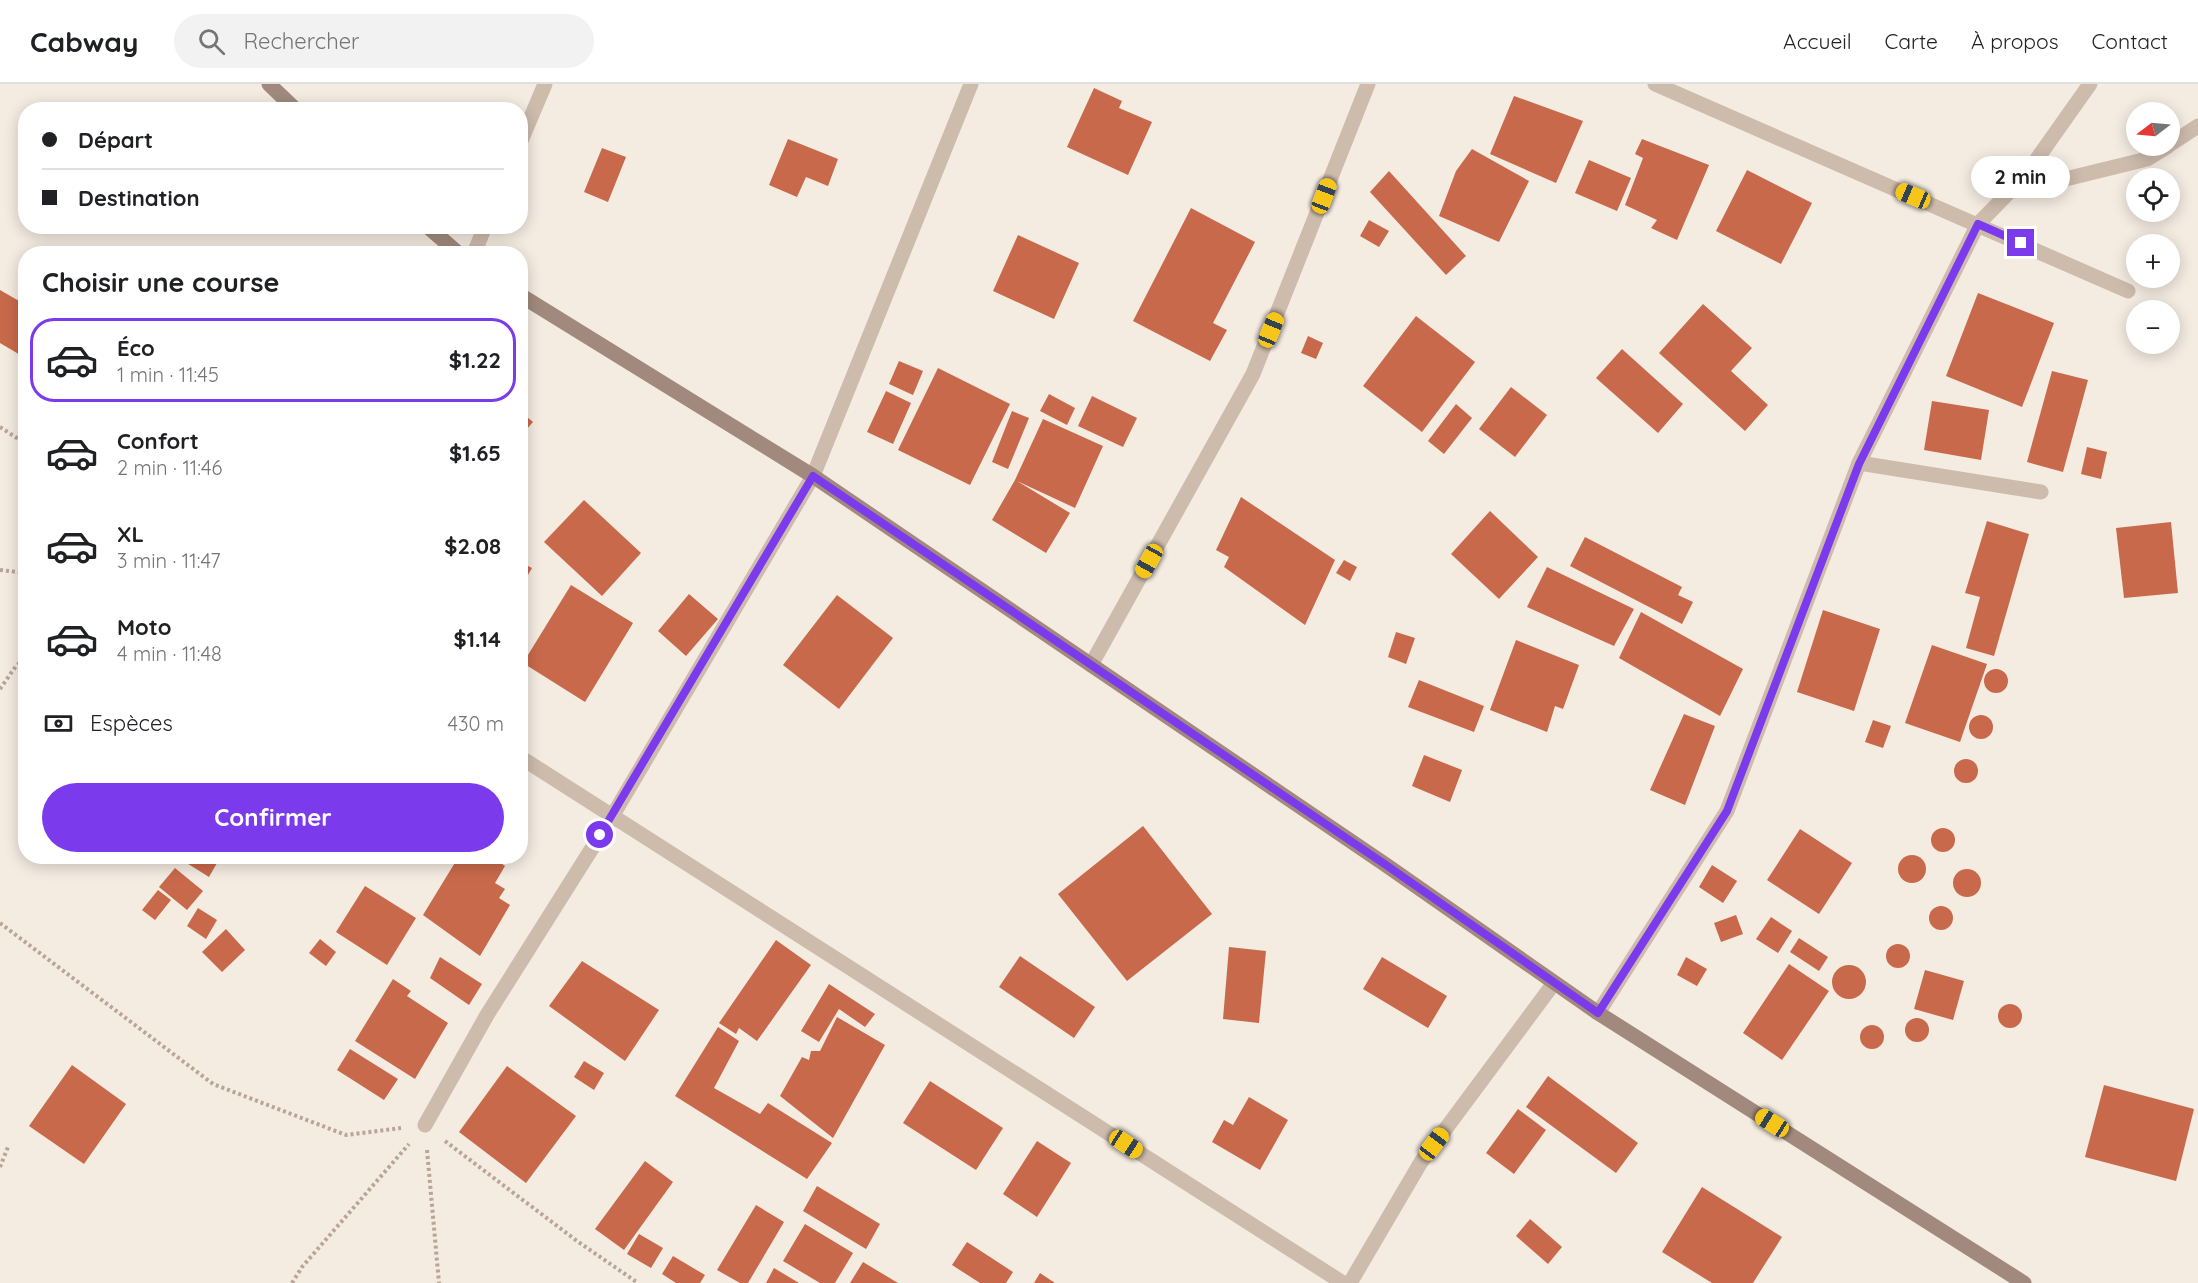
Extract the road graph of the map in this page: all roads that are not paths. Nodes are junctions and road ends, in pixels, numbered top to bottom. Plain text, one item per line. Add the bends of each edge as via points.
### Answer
1 (269, 84) edge
2 (545, 84) edge
3 (971, 84) edge
4 (1368, 84) edge
5 (1654, 84) edge
6 (2090, 84) edge
7 (288, 102) edge
8 (528, 124) edge
9 (2198, 126) edge
10 (2180, 137) edge
11 (2152, 156) edge
12 (2025, 176) junction
13 (1978, 224) junction
14 (437, 234) edge
15 (450, 246) edge
16 (2128, 291) dead end
17 (528, 300) edge
18 (1859, 464) junction
19 (813, 476) junction
20 (2041, 492) dead end
21 (1091, 665) junction
22 (528, 763) edge
23 (613, 815) junction
24 (1554, 983) junction
25 (1598, 1013) junction
26 (425, 1125) road end
27 (1343, 1283) edge
28 (1350, 1283) edge
29 (2024, 1283) edge

1 - 7 main road
2 - 8 street
3 - 19 street
4 - 21 street via 1253,374
5 - 13 street
6 - 12 street
9 - 10 street
11 - 12 street via 2021,190
12 - 13 street
13 - 16 street
13 - 18 street
14 - 15 main road
17 - 19 main road
18 - 20 street
18 - 25 street via 1727,811
19 - 21 main road
19 - 23 street
21 - 24 main road
22 - 23 street
23 - 26 street via 488,1015
23 - 27 street
24 - 25 main road
24 - 28 street via 1421,1162
25 - 29 main road

